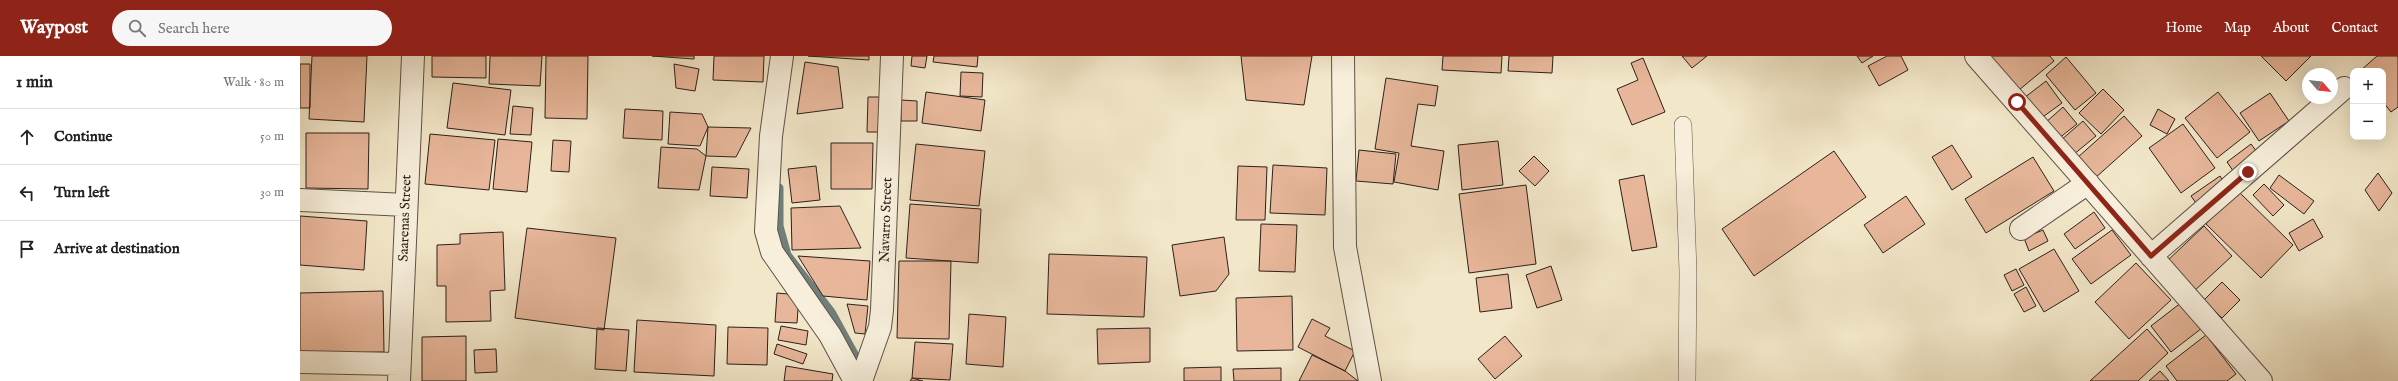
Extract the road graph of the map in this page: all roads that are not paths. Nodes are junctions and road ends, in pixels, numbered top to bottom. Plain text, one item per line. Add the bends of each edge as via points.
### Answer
1 (413, 56) edge
2 (782, 56) edge
3 (892, 56) edge
4 (1343, 56) edge
5 (1976, 56) edge
6 (2344, 88) dead end
7 (1683, 125) dead end
8 (2088, 183) junction
9 (300, 200) edge
10 (406, 205) junction
11 (2021, 228) dead end
12 (2151, 256) junction
13 (300, 362) edge
14 (399, 372) edge
15 (856, 381) edge
16 (861, 381) edge
17 (1370, 381) edge
18 (1686, 381) edge
19 (2261, 381) edge

1 - 10 street, Saarenas Street
2 - 15 street via 771,136 766,231 772,252 830,335
3 - 16 street, Navarro Street via 882,310 880,327
4 - 17 street via 1345,247
5 - 8 street
6 - 12 street
7 - 18 lane via 1688,272
8 - 11 street
8 - 12 street
9 - 10 street
10 - 14 street, Saarenas Street
12 - 19 street
13 - 14 street

